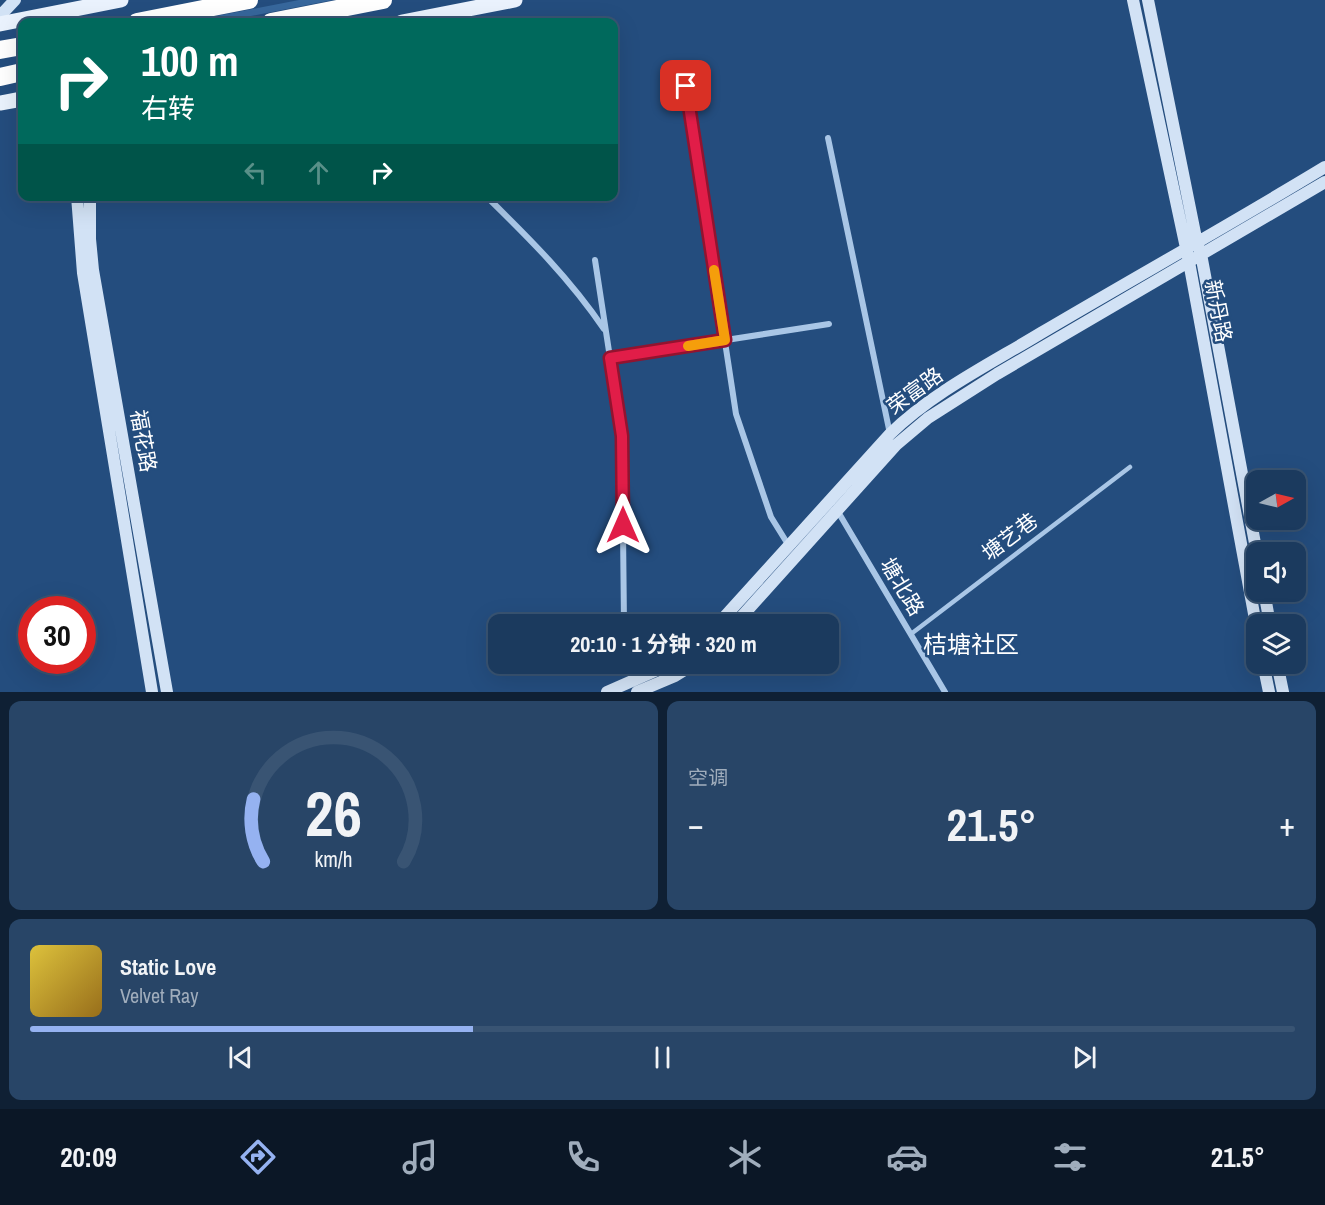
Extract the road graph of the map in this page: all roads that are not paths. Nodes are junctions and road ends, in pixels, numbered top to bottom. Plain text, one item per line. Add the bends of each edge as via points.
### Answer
1 (15, 0) edge
2 (122, 0) edge
3 (249, 0) edge
4 (383, 0) edge
5 (515, 0) edge
6 (1133, 0) edge
7 (1148, 0) edge
8 (0, 16) edge
9 (30, 18) edge
10 (157, 18) edge
11 (291, 18) edge
12 (423, 18) edge
13 (18, 20) edge
14 (0, 24) edge
15 (18, 47) edge
16 (0, 50) edge
17 (18, 73) edge
18 (0, 77) edge
19 (686, 86) dead end
20 (18, 100) edge
21 (2, 103) edge
22 (18, 107) edge
23 (828, 138) dead end
24 (1325, 167) edge
25 (1325, 182) edge
26 (77, 201) edge
27 (90, 201) edge
28 (491, 201) edge
29 (1199, 249) junction
30 (1187, 256) junction
31 (595, 260) dead end
32 (829, 324) dead end
33 (606, 332) junction
34 (725, 340) junction
35 (610, 358) junction
36 (890, 434) junction
37 (1130, 467) dead end
38 (834, 505) junction
39 (1255, 542) edge
40 (789, 546) junction
41 (624, 614) edge
42 (727, 614) edge
43 (743, 614) edge
44 (1254, 614) edge
45 (911, 634) junction
46 (658, 674) edge
47 (678, 674) edge
48 (1265, 674) edge
49 (1279, 674) edge
50 (640, 688) edge
51 (152, 692) edge
52 (167, 692) edge
53 (607, 692) edge
54 (945, 692) edge
55 (1269, 692) edge
56 (1283, 692) edge

1 - 8 street
2 - 9 main road
3 - 10 highway
4 - 11 highway
5 - 12 main road
6 - 30 street, 新丹路
7 - 29 street, 新丹路
13 - 14 main road
15 - 16 highway
17 - 18 highway
19 - 34 street
20 - 21 main road
21 - 22 street
23 - 36 street
24 - 29 street
25 - 29 street
26 - 51 street, 福花路 via 83,273
27 - 52 street, 福花路 via 93,270
28 - 33 street via 549,258
29 - 30 street
29 - 39 street, 新丹路
30 - 36 street, 荣富路 via 991,363 920,407
30 - 38 street, 荣富路 via 928,418
30 - 44 street, 新丹路
31 - 33 street
32 - 34 street
33 - 35 street
34 - 35 street
34 - 40 street via 740,429 771,517
35 - 41 street via 622,436
36 - 38 street, 荣富路
37 - 45 lane, 塘艺巷
38 - 40 street, 荣富路
38 - 43 street, 荣富路
38 - 45 street, 塘北路
40 - 42 street, 荣富路
45 - 54 street, 塘北路
46 - 50 street
47 - 50 street
48 - 55 street
49 - 56 street
50 - 53 street

